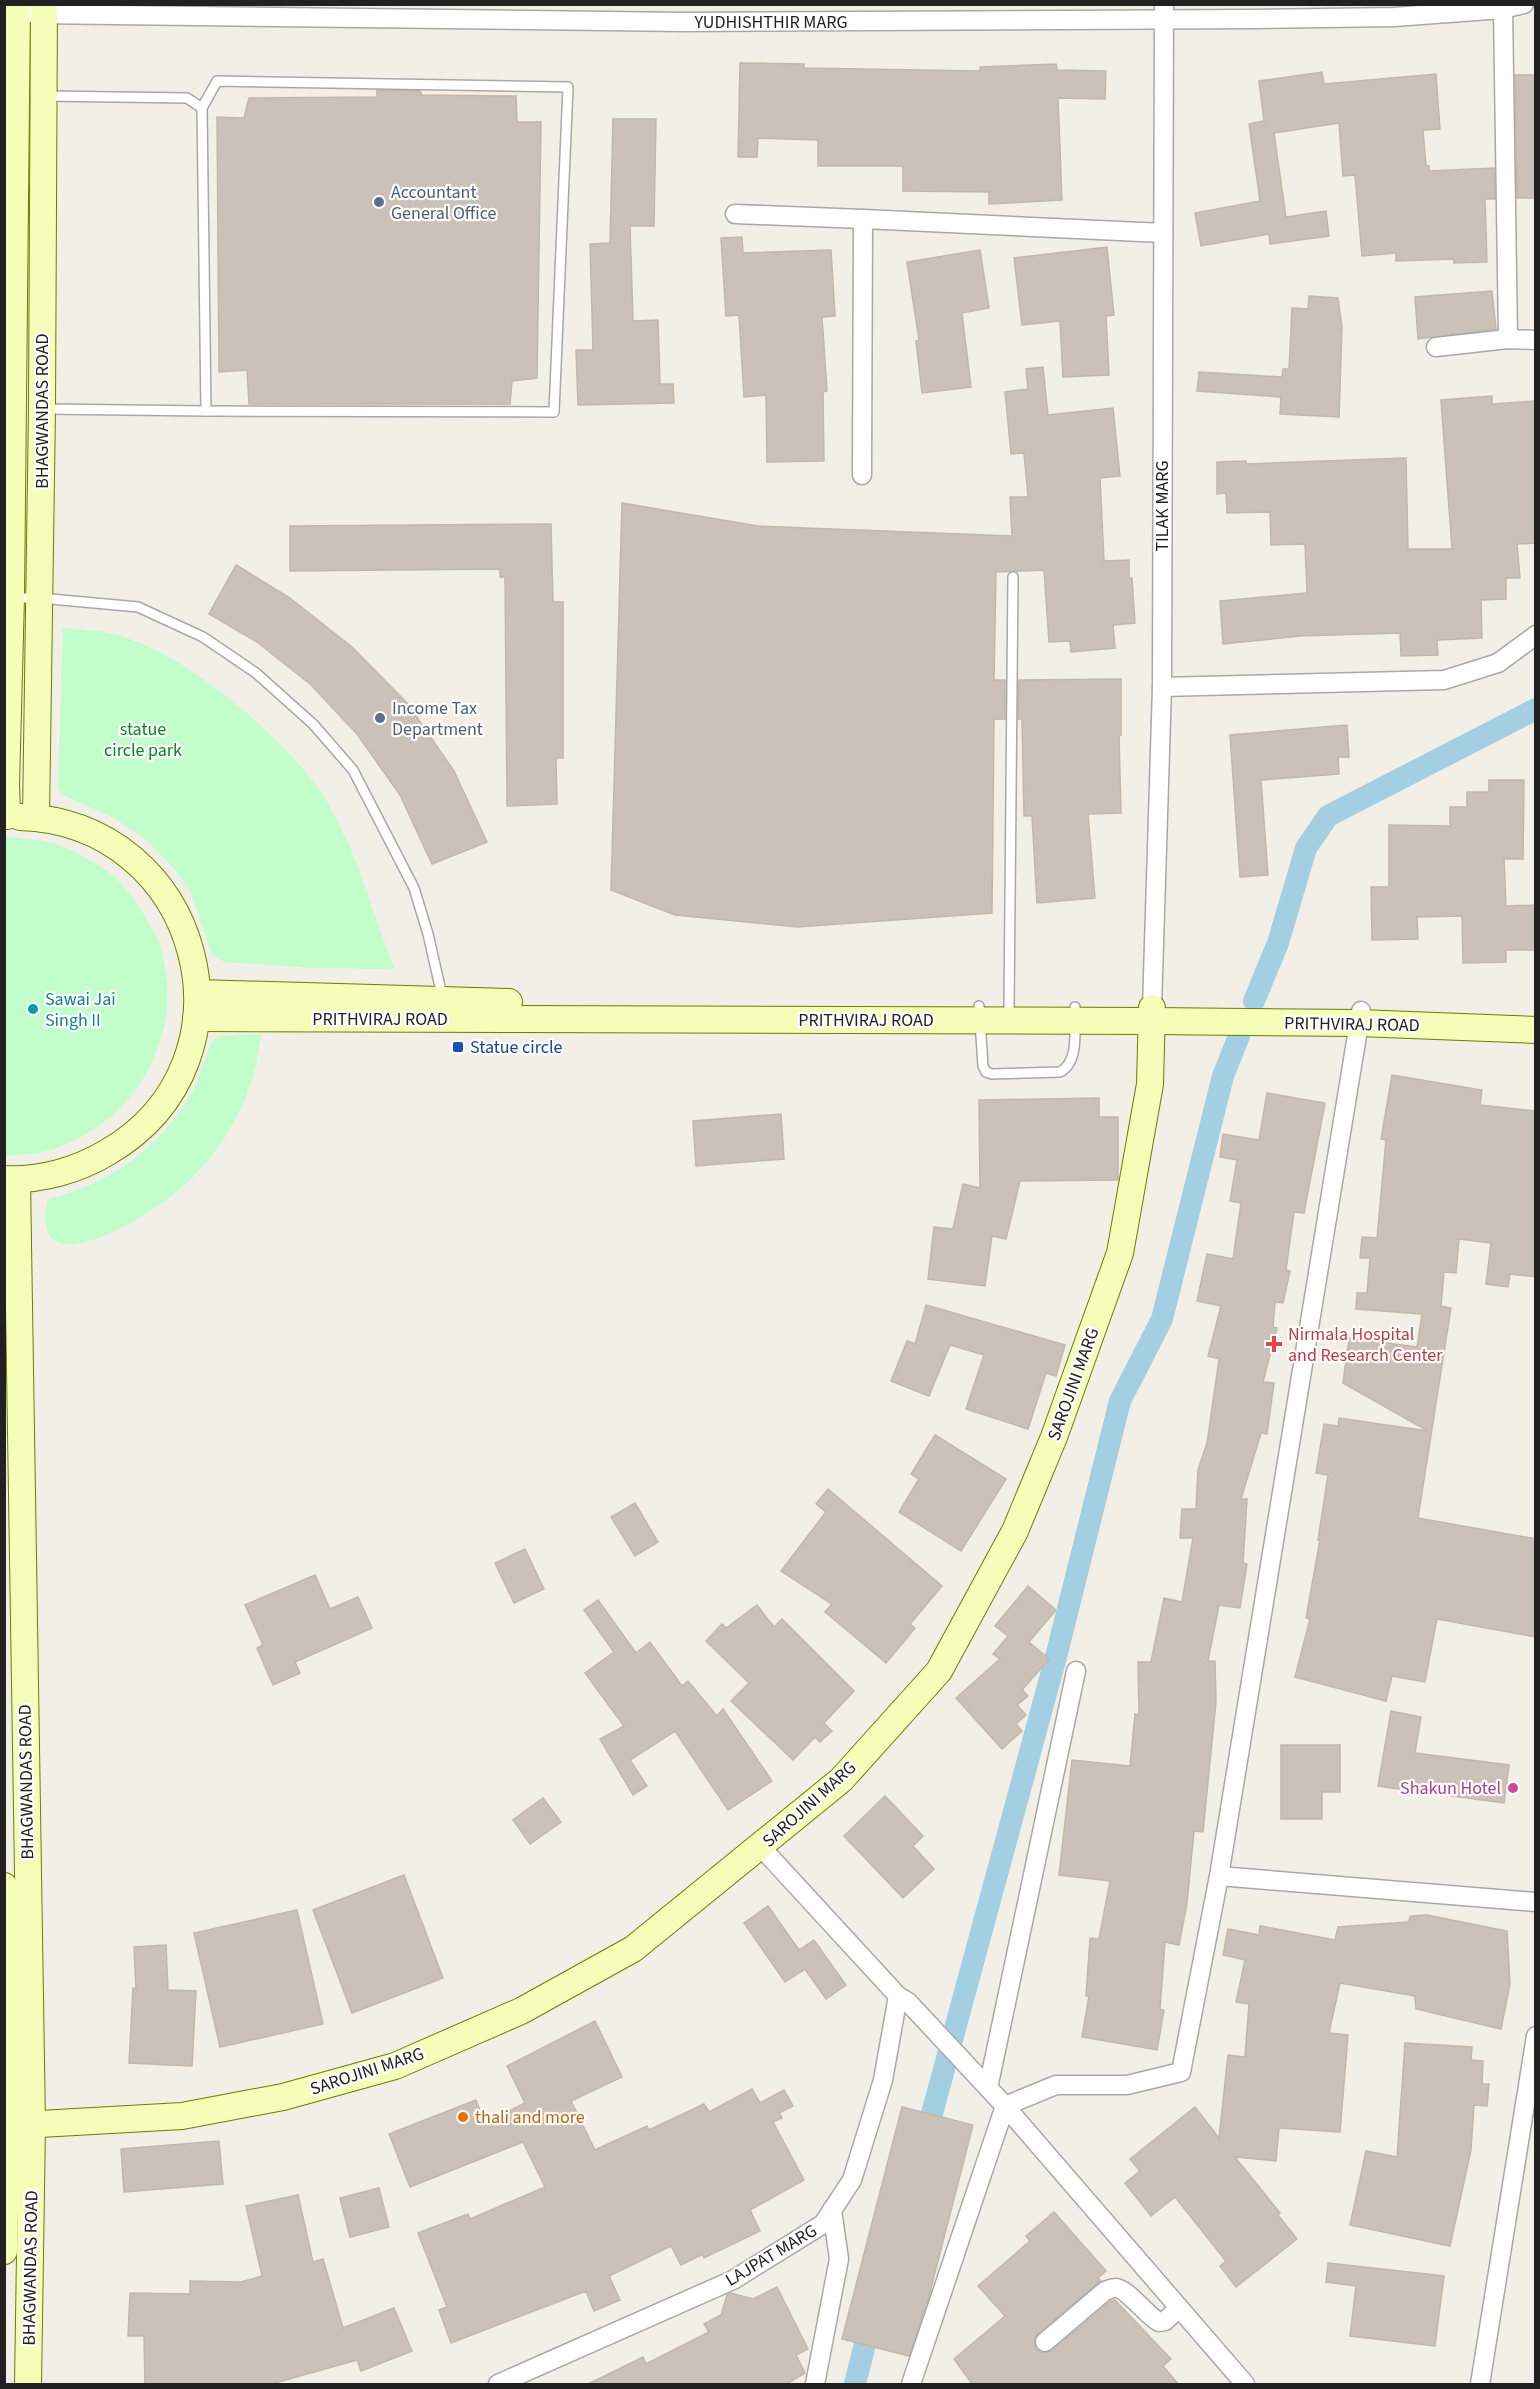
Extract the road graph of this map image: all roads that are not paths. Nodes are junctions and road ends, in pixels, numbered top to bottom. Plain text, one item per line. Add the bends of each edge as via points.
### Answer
1 (1524, 4) edge
2 (17, 9) edge
3 (1503, 9) junction
4 (44, 10) edge
5 (1163, 11) edge
6 (43, 96) junction
7 (202, 108) junction
8 (735, 214) dead end
9 (863, 219) junction
10 (1163, 233) junction
11 (1508, 339) junction
12 (1536, 340) edge
13 (1436, 347) dead end
14 (42, 409) junction
15 (206, 411) junction
16 (862, 475) dead end
17 (8, 573) edge
18 (1013, 577) dead end
19 (11, 598) junction
20 (40, 598) junction
21 (1536, 635) edge
22 (1162, 687) junction
23 (6, 817) edge
24 (36, 817) junction
25 (198, 993) junction
26 (443, 1001) junction
27 (1009, 1007) junction
28 (979, 1013) junction
29 (1074, 1014) junction
30 (1152, 1014) junction
31 (1536, 1014) edge
32 (1360, 1017) junction
33 (196, 1018) junction
34 (1536, 1030) edge
35 (11, 1179) edge
36 (1076, 1671) dead end
37 (761, 1847) junction
38 (1219, 1876) junction
39 (4, 1886) edge
40 (1536, 1902) edge
41 (903, 1999) junction
42 (1536, 2036) edge
43 (988, 2088) junction
44 (1005, 2106) junction
45 (14, 2126) edge
46 (832, 2210) junction
47 (4, 2252) edge
48 (1179, 2308) junction
49 (1045, 2342) dead end
50 (28, 2385) edge
51 (498, 2385) edge
52 (815, 2385) edge
53 (911, 2385) edge
54 (1245, 2385) edge
55 (1480, 2385) edge

1 - 3 street, YUDHISHTHIR MARG
2 - 4 street, YUDHISHTHIR MARG
2 - 17 street, BHAGWANDAS ROAD
3 - 5 street, YUDHISHTHIR MARG via 1394,17
3 - 11 street
4 - 5 street, YUDHISHTHIR MARG via 683,22
4 - 6 street, BHAGWANDAS ROAD
5 - 10 street, TILAK MARG
6 - 7 lane via 187,98
6 - 14 street, BHAGWANDAS ROAD
7 - 15 lane
7 - 15 lane via 217,81 568,87 554,412
8 - 9 street
9 - 10 street
9 - 16 street
10 - 22 street, TILAK MARG
11 - 12 street
11 - 13 street
14 - 15 lane
14 - 20 street, BHAGWANDAS ROAD
17 - 19 street, BHAGWANDAS ROAD
18 - 27 lane
19 - 20 lane
19 - 23 street, BHAGWANDAS ROAD
20 - 24 street, BHAGWANDAS ROAD
20 - 26 lane via 138,607 203,637 256,673 313,724 353,770 414,888
21 - 22 street via 1498,663 1444,680
22 - 30 street, TILAK MARG
23 - 24 street
24 - 25 street via 72,825 106,840 136,862 162,889 181,921 193,956
25 - 26 street, PRITHVIRAJ ROAD
25 - 33 street
26 - 28 street, PRITHVIRAJ ROAD
27 - 28 street, PRITHVIRAJ ROAD
27 - 29 street, PRITHVIRAJ ROAD
28 - 29 street, PRITHVIRAJ ROAD
28 - 29 lane via 982,1066 992,1074 1060,1072 1067,1068 1073,1054
28 - 33 street, PRITHVIRAJ ROAD
29 - 30 street, PRITHVIRAJ ROAD
30 - 32 street, PRITHVIRAJ ROAD
30 - 37 street, SAROJINI MARG via 1150,1084 1119,1253 1054,1437 1015,1531 939,1671 841,1780
31 - 32 street, PRITHVIRAJ ROAD
32 - 34 street, PRITHVIRAJ ROAD
32 - 38 street
33 - 35 street via 188,1055 173,1089 150,1119 123,1144 90,1163 54,1175
35 - 45 street, BHAGWANDAS ROAD
36 - 43 street
37 - 41 street
37 - 45 street, SAROJINI MARG via 633,1948 521,2011 395,2066 283,2097 182,2116
38 - 40 street
38 - 44 street via 1181,2072 1127,2085 1056,2085
39 - 45 street, BHAGWANDAS ROAD
41 - 43 street
41 - 46 street, LAJPAT MARG via 852,2180
42 - 55 street
43 - 44 street
44 - 48 street
44 - 53 street
45 - 47 street, BHAGWANDAS ROAD
45 - 50 street, BHAGWANDAS ROAD
46 - 51 street, LAJPAT MARG via 823,2224 734,2280
46 - 52 street via 839,2259
48 - 49 street via 1165,2321 1158,2322 1148,2317 1123,2290 1115,2288 1105,2291
48 - 54 street

